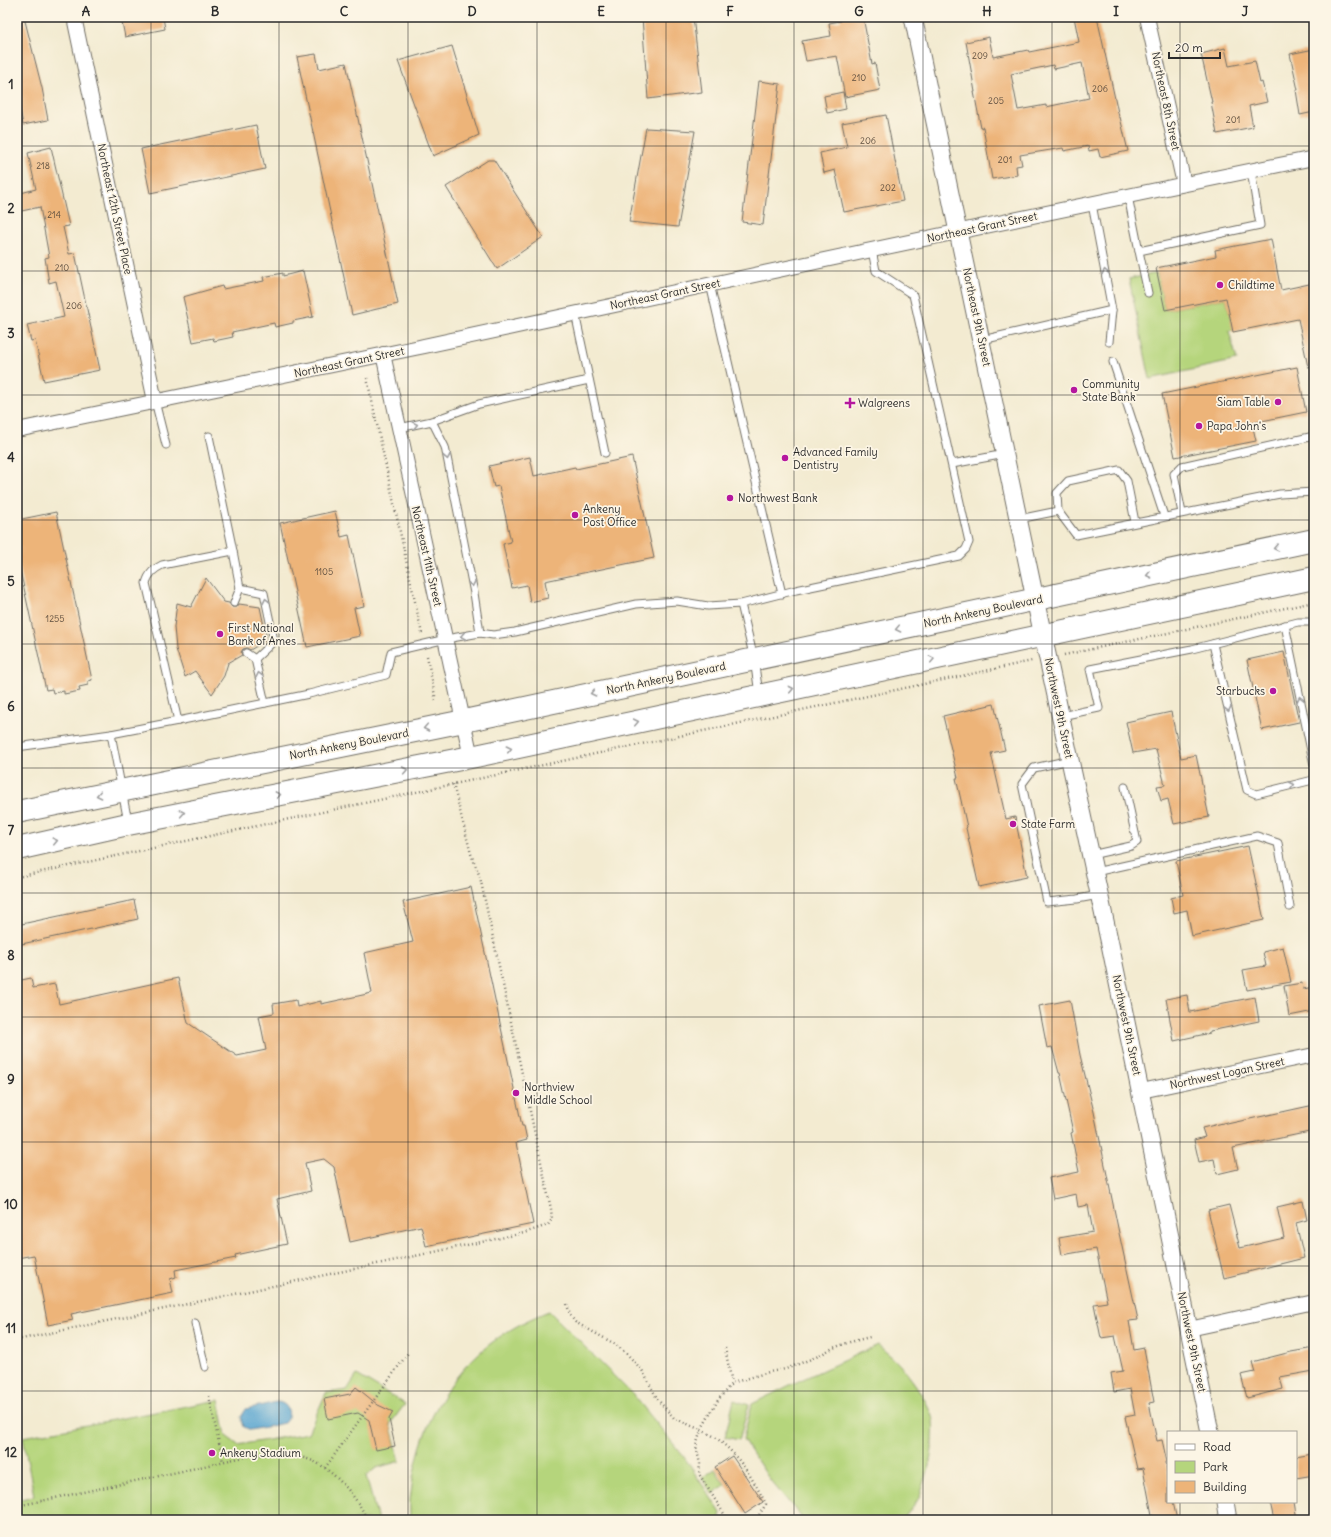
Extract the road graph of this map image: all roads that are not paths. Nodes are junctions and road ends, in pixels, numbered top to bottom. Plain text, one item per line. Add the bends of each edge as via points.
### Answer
1 (74, 17) edge
2 (913, 17) edge
3 (1147, 17) edge
4 (1314, 158) edge
5 (1251, 171) junction
6 (1184, 184) junction
7 (1128, 196) junction
8 (1092, 204) junction
9 (959, 232) junction
10 (872, 250) junction
11 (1139, 251) junction
12 (710, 284) junction
13 (1148, 293) dead end
14 (1112, 310) junction
15 (576, 313) junction
16 (982, 340) junction
17 (1109, 342) dead end
18 (383, 354) junction
19 (1113, 362) dead end
20 (589, 380) junction
21 (155, 401) junction
22 (432, 421) junction
23 (399, 428) junction
24 (17, 430) edge
25 (209, 436) dead end
26 (1314, 436) edge
27 (166, 445) dead end
28 (605, 453) dead end
29 (1005, 454) junction
30 (952, 464) junction
31 (1314, 492) edge
32 (1058, 511) junction
33 (1182, 513) junction
34 (1164, 516) junction
35 (1019, 519) junction
36 (1135, 522) junction
37 (1314, 540) edge
38 (233, 551) junction
39 (1314, 578) edge
40 (240, 588) junction
41 (782, 594) junction
42 (234, 603) dead end
43 (741, 604) junction
44 (1039, 618) junction
45 (1314, 622) edge
46 (1285, 625) junction
47 (480, 633) junction
48 (446, 639) junction
49 (1213, 644) junction
50 (246, 653) dead end
51 (255, 659) junction
52 (754, 659) junction
53 (760, 696) junction
54 (265, 702) junction
55 (1061, 716) junction
56 (178, 721) junction
57 (464, 721) junction
58 (110, 734) junction
59 (17, 747) edge
60 (471, 757) junction
61 (1070, 760) junction
62 (1314, 765) edge
63 (1314, 778) edge
64 (1125, 787) dead end
65 (122, 790) junction
66 (17, 812) edge
67 (128, 824) junction
68 (17, 849) edge
69 (1091, 855) junction
70 (1094, 872) junction
71 (1099, 895) junction
72 (1290, 907) dead end
73 (1314, 1055) edge
74 (1141, 1091) junction
75 (1314, 1302) edge
76 (195, 1323) dead end
77 (1189, 1329) junction
78 (205, 1367) dead end
79 (1210, 1431) edge
80 (1224, 1503) edge
81 (1228, 1520) edge

1 - 21 street, Northeast 12th Street Place
2 - 9 street, Northeast 9th Street
3 - 6 street, Northeast 8th Street
4 - 5 street, Northeast Grant Street
5 - 6 street, Northeast Grant Street
5 - 11 lane via 1260,225
6 - 7 street, Northeast Grant Street
7 - 8 street, Northeast Grant Street
7 - 11 lane
8 - 9 street, Northeast Grant Street
14 -> 8 lane
9 - 10 street, Northeast Grant Street
9 - 16 street, Northeast 9th Street
10 - 12 street, Northeast Grant Street
10 - 30 lane via 876,271 913,295
11 - 13 lane
12 - 15 street, Northeast Grant Street
12 - 41 lane
14 - 16 lane
14 - 17 lane
15 - 18 street, Northeast Grant Street
15 - 20 lane
16 - 29 street, Northeast 9th Street
18 - 21 street, Northeast Grant Street
18 - 23 street, Northeast 11th Street
19 - 34 lane
20 - 22 lane via 479,404
20 - 28 lane
21 - 24 street, Northeast Grant Street
21 - 27 lane
23 -> 22 lane
22 -> 47 lane via 445,447
23 - 48 street, Northeast 11th Street
25 - 38 lane
26 - 33 lane via 1182,466 1174,474
29 - 30 lane
29 - 35 street, Northeast 9th Street
30 - 41 lane via 969,542 959,556
31 - 33 lane via 1280,494
32 - 35 lane
32 - 36 lane via 1076,535
32 - 36 lane via 1057,493 1068,481 1119,470 1127,481
33 - 34 lane
34 - 36 lane
35 - 44 street, Northeast 9th Street
37 -> 44 main road, North Ankeny Boulevard
38 - 40 lane
38 - 56 lane via 162,565 154,569 146,582
39 - 44 main road, North Ankeny Boulevard
40 - 42 lane
51 -> 40 lane via 274,641 264,593
41 - 43 lane
43 - 47 lane via 708,606 677,601 636,604 516,632 493,636
43 - 52 lane
44 -> 52 main road, North Ankeny Boulevard
53 -> 44 main road, North Ankeny Boulevard
44 - 55 street, Northwest 9th Street
45 - 46 lane
46 - 49 lane
62 -> 46 lane
47 -> 48 lane
48 - 54 lane via 391,652 386,675
48 - 57 street, Northeast 11th Street
49 - 55 lane via 1090,669 1099,708
49 -> 63 lane via 1247,790 1256,794
50 - 51 lane
54 -> 51 lane
52 - 53 lane
52 -> 57 main road, North Ankeny Boulevard
60 -> 53 main road, North Ankeny Boulevard
54 - 56 lane
55 - 61 street, Northwest 9th Street
56 - 58 lane
57 - 60 street, Northeast 11th Street
57 -> 65 main road, North Ankeny Boulevard
58 - 59 lane
58 - 65 lane
67 -> 60 main road, North Ankeny Boulevard
61 - 69 street, Northwest 9th Street
61 - 71 lane via 1034,768 1022,784 1047,902
64 - 69 lane via 1137,842 1131,846
65 -> 66 main road, North Ankeny Boulevard
65 - 67 lane
68 -> 67 main road, North Ankeny Boulevard
69 - 70 street, Northwest 9th Street
70 - 71 street, Northwest 9th Street
70 - 72 lane via 1257,836 1278,842
71 - 74 street, Northwest 9th Street
73 - 74 street, Northwest Logan Street
74 - 77 street, Northwest 9th Street
75 - 77 street
76 - 78 lane
77 - 79 street, Northwest 9th Street
80 - 81 street

